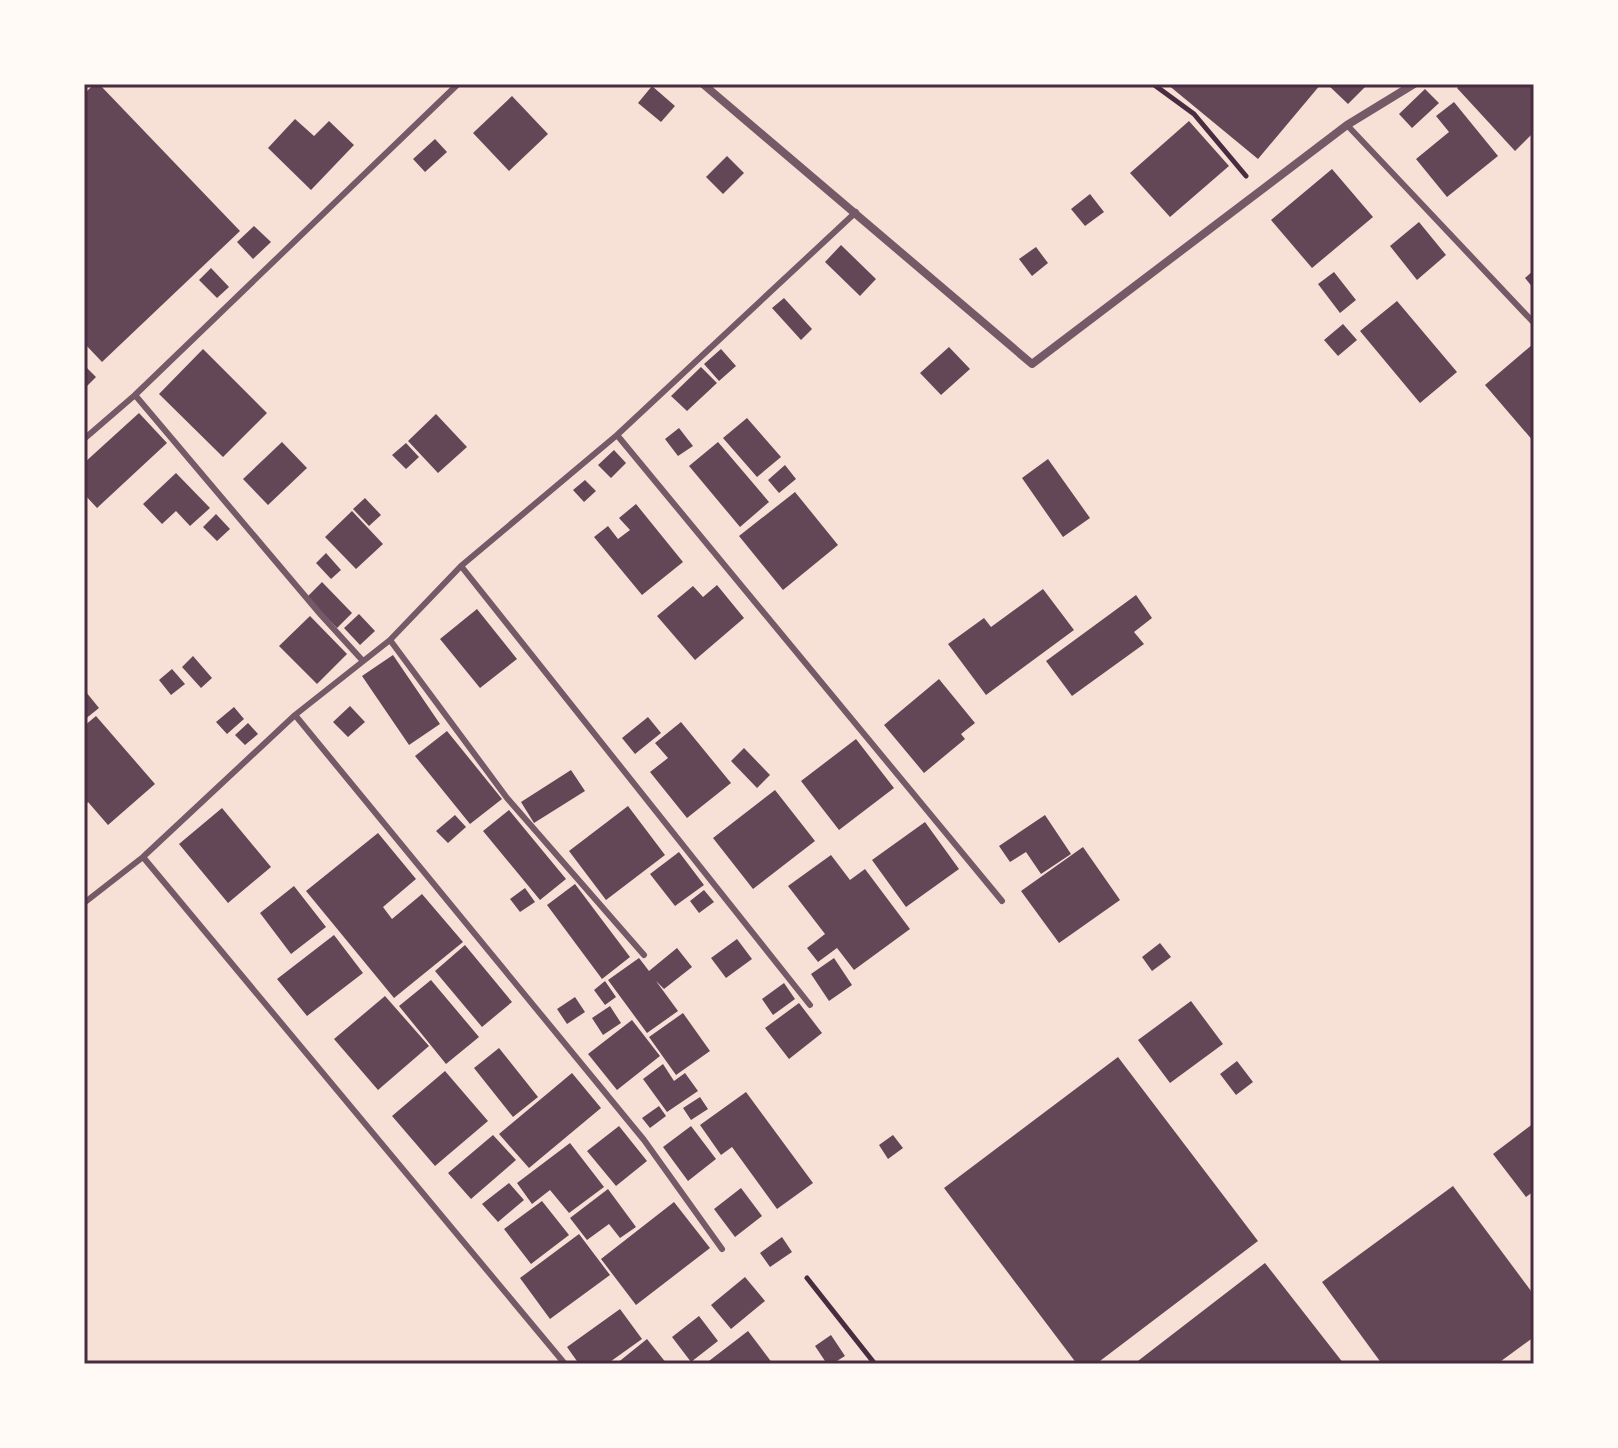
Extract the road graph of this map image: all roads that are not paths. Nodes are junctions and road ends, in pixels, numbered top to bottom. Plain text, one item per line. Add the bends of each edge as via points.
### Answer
1 (458, 84) edge
2 (703, 84) edge
3 (1414, 84) edge
4 (1347, 125) junction
5 (856, 212) junction
6 (1534, 323) edge
7 (135, 395) junction
8 (617, 435) junction
9 (84, 439) edge
10 (461, 566) junction
11 (390, 640) junction
12 (363, 661) junction
13 (295, 715) junction
14 (143, 857) junction
15 (1002, 901) dead end
16 (84, 903) edge
17 (644, 955) dead end
18 (810, 1005) dead end
19 (722, 1249) dead end
20 (565, 1364) edge

1 - 7 lane
2 - 5 street
3 - 4 street
4 - 5 street via 1032,364
4 - 6 lane
5 - 8 lane
7 - 9 lane
7 - 12 lane
8 - 10 lane
8 - 15 lane
10 - 11 lane
10 - 18 lane
11 - 12 lane
11 - 17 lane via 507,798
12 - 13 lane
13 - 14 lane
13 - 19 lane via 644,1140
14 - 16 lane
14 - 20 lane

